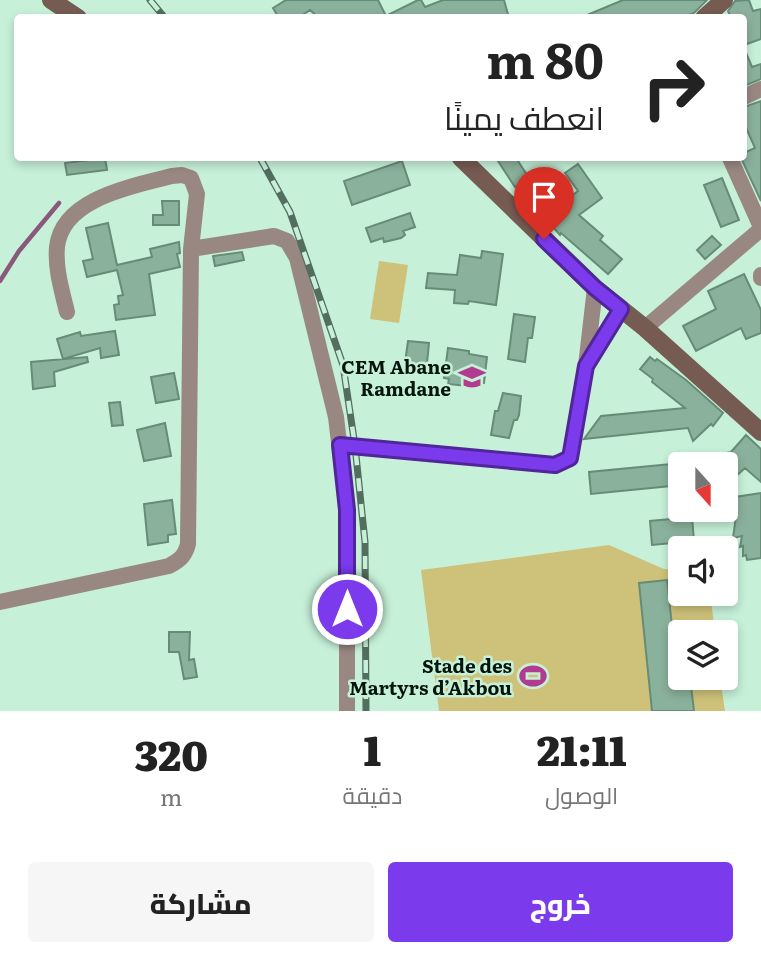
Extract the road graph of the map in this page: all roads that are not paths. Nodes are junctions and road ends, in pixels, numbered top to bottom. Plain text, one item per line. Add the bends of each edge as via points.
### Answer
1 (51, 0) edge
2 (724, 0) edge
3 (72, 14) edge
4 (708, 14) edge
5 (464, 161) edge
6 (731, 161) edge
7 (761, 228) edge
8 (191, 249) junction
9 (595, 288) junction
10 (621, 309) junction
11 (67, 312) dead end
12 (645, 328) junction
13 (586, 366) junction
14 (761, 432) edge
15 (340, 445) junction
16 (0, 602) edge
17 (347, 711) edge

1 - 3 street
2 - 4 street
5 - 9 street
6 - 7 street
7 - 12 street
8 - 11 street via 197,194 191,178 183,175 125,188 92,202 67,222 57,245
8 - 15 street via 274,236 290,245 306,292
8 - 16 street via 188,544 183,556 169,566
9 - 10 street
9 - 13 street
10 - 12 street
10 - 13 street
12 - 14 street
13 - 15 street via 570,458 555,465
15 - 17 street via 347,510

